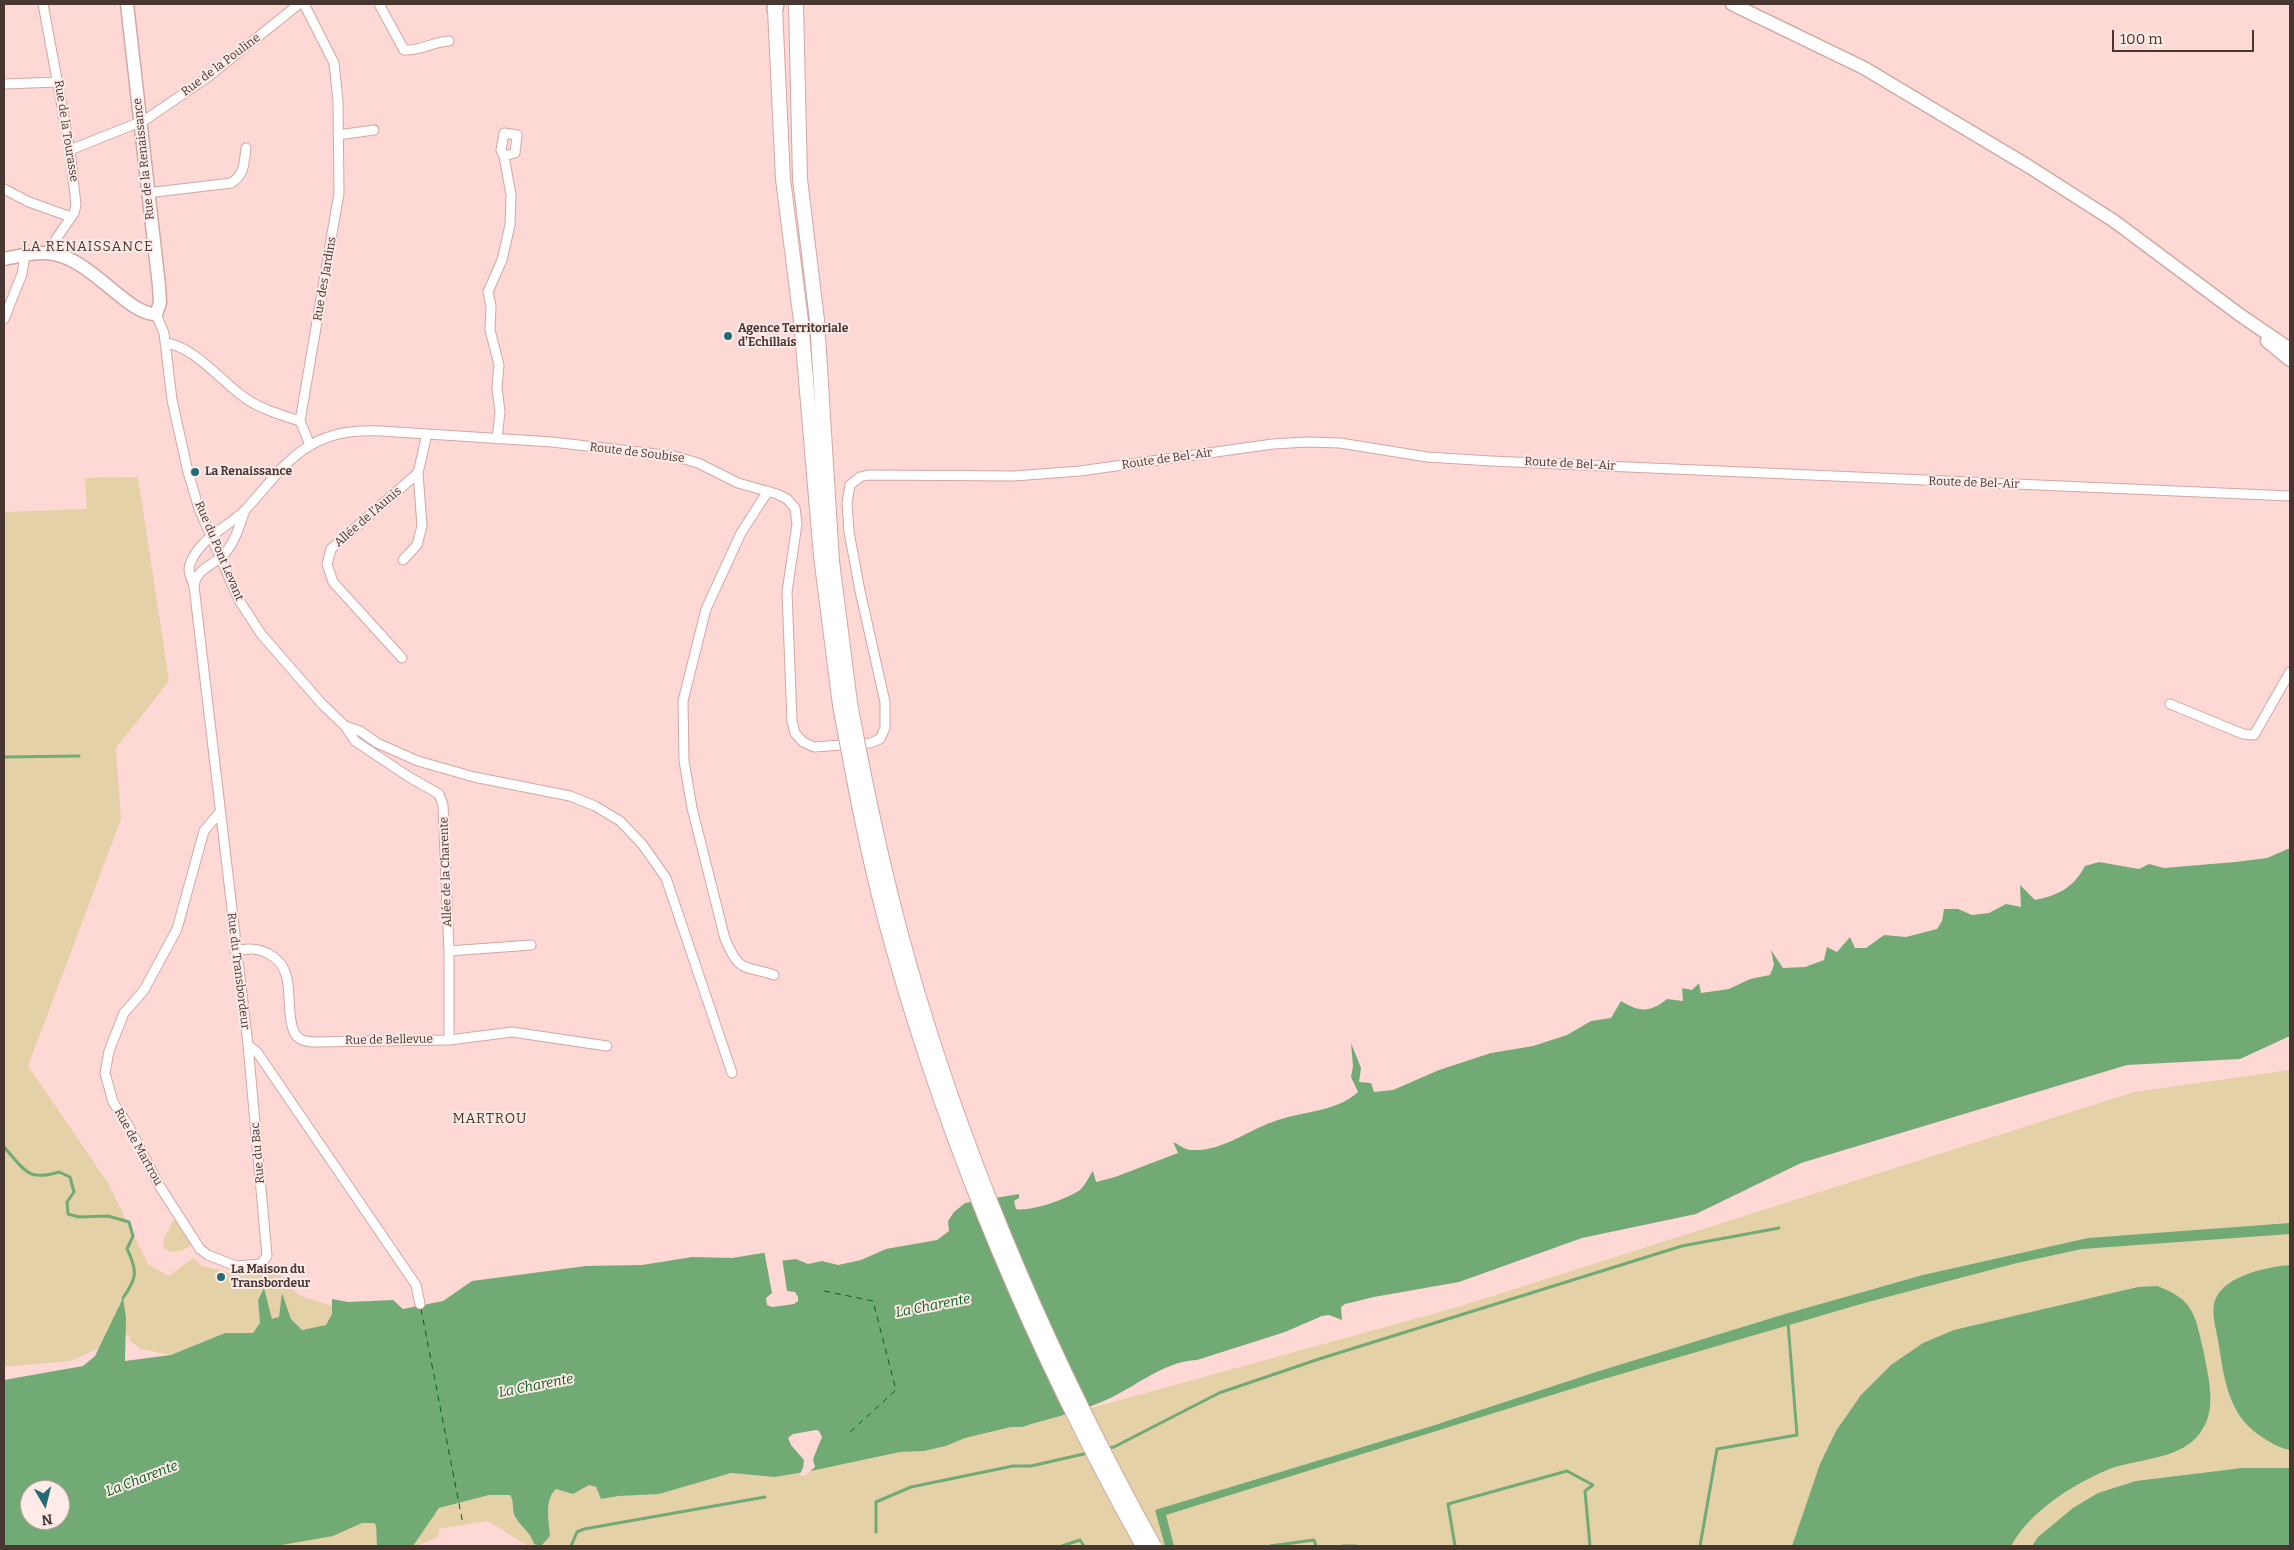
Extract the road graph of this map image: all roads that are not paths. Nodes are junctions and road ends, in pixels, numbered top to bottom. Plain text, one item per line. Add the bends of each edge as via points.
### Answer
1 (43, 4) edge
2 (127, 4) edge
3 (299, 4) edge
4 (304, 4) edge
5 (379, 4) edge
6 (796, 4) edge
7 (1732, 4) edge
8 (775, 6) edge
9 (449, 41) dead end
10 (58, 82) junction
11 (4, 84) edge
12 (140, 123) junction
13 (374, 130) dead end
14 (338, 136) junction
15 (246, 148) dead end
16 (70, 150) junction
17 (504, 156) dead end
18 (4, 189) edge
19 (147, 193) junction
20 (71, 218) junction
21 (53, 254) junction
22 (25, 255) junction
23 (4, 259) edge
24 (156, 314) junction
25 (2240, 316) junction
26 (4, 319) edge
27 (166, 343) junction
28 (2290, 348) edge
29 (2290, 360) edge
30 (300, 421) junction
31 (427, 434) junction
32 (497, 439) junction
33 (310, 445) junction
34 (418, 474) junction
35 (853, 482) joint
36 (768, 491) junction
37 (2290, 496) edge
38 (244, 510) junction
39 (210, 536) junction
40 (220, 558) junction
41 (403, 560) dead end
42 (194, 586) junction
43 (402, 658) dead end
44 (2290, 672) edge
45 (845, 704) junction
46 (2170, 704) dead end
47 (345, 726) junction
48 (440, 794) joint
49 (220, 812) junction
50 (531, 945) dead end
51 (235, 951) junction
52 (449, 951) junction
53 (774, 976) dead end
54 (449, 1040) junction
55 (248, 1046) junction
56 (607, 1046) dead end
57 (732, 1073) dead end
58 (266, 1260) joint
59 (420, 1304) dead end
60 (1142, 1546) edge
61 (1154, 1546) edge

1 - 10 street, Rue de la Tourasse
2 - 12 main road, Rue de la Renaissance
3 - 12 street, Rue de la Pouline via 208,77
4 - 14 street, Rue des Jardins via 334,63
5 - 9 street via 404,50 419,51 434,42
6 - 45 main road via 800,179 817,320 832,561
7 - 25 main road via 1864,68 2035,170 2114,221
8 - 45 main road via 783,179 801,321 821,556
10 - 11 street
10 - 16 street, Rue de la Tourasse
12 - 16 street, Rue de la Pouline
12 - 19 main road, Rue de la Renaissance
13 - 14 street
14 - 30 street, Rue des Jardins via 339,193
15 - 19 street via 243,171 231,183
16 - 20 street, Rue de la Tourasse via 76,205
17 - 32 street via 511,195 510,225 502,260 488,292 490,330 499,365
18 - 20 street
19 - 24 main road, Rue de la Renaissance via 159,286 160,303
20 - 21 street, Rue de la Tourasse via 57,236
21 - 22 main road
21 - 24 main road via 86,268 139,310
22 - 23 main road
22 - 26 street via 22,274
24 - 27 street, Rue du Pont Levant
25 - 28 main road
25 - 29 main road
27 - 30 street via 185,350 246,399
27 - 39 street, Rue du Pont Levant via 172,400 183,454
30 - 33 street
31 - 32 street, Route de Soubise
31 - 33 street, Route de Soubise via 360,430 339,433
31 - 34 street, Allée de l'Aunis
32 - 36 street, Route de Soubise via 674,456 698,463 738,483
33 - 38 street, Rue du Transbordeur via 284,465
34 - 41 street, Allée de l'Aunis via 422,526 417,545
34 - 43 street, Allée de l'Aunis via 330,549 327,564 333,582
35 - 36 street, Route de Soubise via 848,492 850,532 860,592 886,702 886,728 880,739 870,743 814,747 795,733 789,682 787,592 796,538 796,513 786,499
35 - 37 street, Route de Bel-Air via 868,475 1014,476 1080,471 1307,442 1367,446 1427,457
36 - 53 street via 741,533 706,610 683,701 682,721 684,762 692,808 725,939 732,956 745,969
38 - 39 street, Rue du Transbordeur
38 - 40 street, Rue du Transbordeur via 229,548
39 - 40 street, Rue du Pont Levant
39 - 42 street, Rue du Transbordeur via 189,565
40 - 42 street, Rue du Transbordeur via 199,572
40 - 47 street, Rue du Pont Levant via 239,600 261,634
42 - 49 street, Rue du Transbordeur
44 - 46 street via 2254,735 2243,734
45 - 60 main road, bridge via 859,805 892,946 928,1064 994,1241 1050,1368
45 - 61 main road, bridge via 918,994 980,1178 1033,1305 1096,1438
47 - 48 street, Rue du Pont Levant via 356,741
47 - 57 street via 360,730 377,743 418,761 474,777 570,796 620,821 642,844 666,878
48 - 52 street, Allée de la Charente
49 - 51 street, Rue du Transbordeur
49 - 58 street, Rue de Martrou via 204,831 177,929 144,990 124,1013 109,1051 105,1073 113,1102 200,1249 213,1258 236,1266 255,1266
50 - 52 street
51 - 54 street, Rue de Bellevue via 247,948 261,950 276,957 284,968 289,986 294,1033 302,1041
51 - 55 street, Rue du Transbordeur
52 - 54 street, Allée de la Charente
54 - 56 street, Rue de Bellevue via 512,1032
55 - 58 street, Rue du Bac
55 - 59 street, Rue du Transbordeur via 257,1052 416,1285

